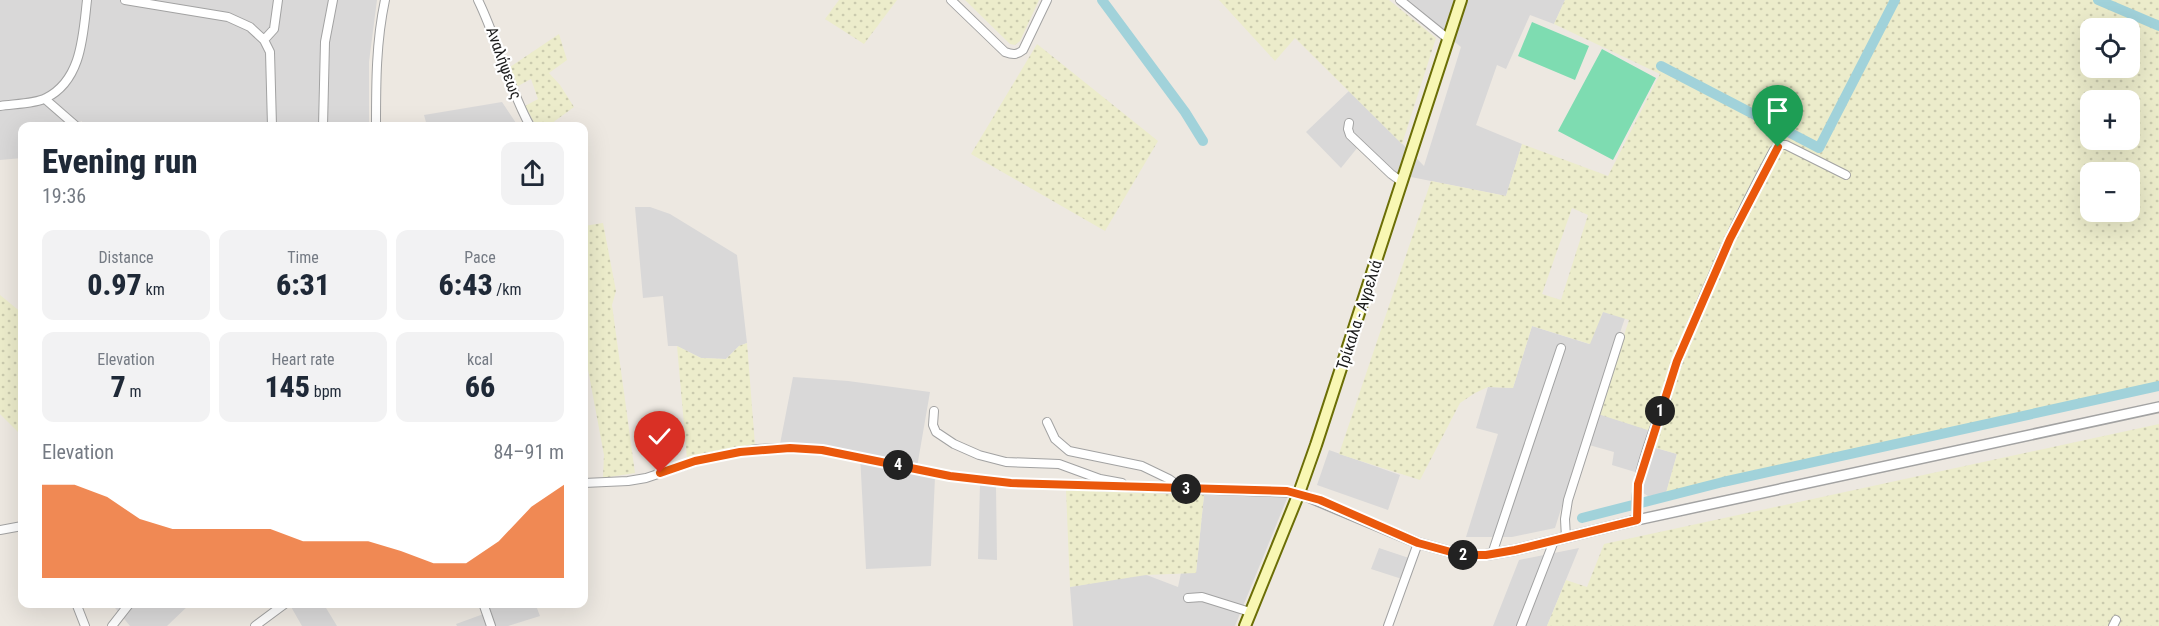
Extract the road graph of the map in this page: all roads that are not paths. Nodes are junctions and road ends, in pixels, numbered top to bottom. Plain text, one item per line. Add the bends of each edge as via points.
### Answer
1 (87, 0) edge
2 (125, 0) edge
3 (278, 0) edge
4 (333, 0) edge
5 (385, 0) edge
6 (478, 0) edge
7 (951, 0) edge
8 (1047, 0) edge
9 (1400, 0) edge
10 (1461, 0) edge
11 (1447, 38) junction
12 (264, 40) junction
13 (45, 99) junction
14 (0, 106) edge
15 (71, 122) edge
16 (272, 122) edge
17 (323, 122) edge
18 (376, 122) edge
19 (528, 122) edge
20 (1349, 123) dead end
21 (1846, 175) dead end
22 (1402, 182) junction
23 (1620, 337) dead end
24 (1561, 348) dead end
25 (2159, 407) edge
26 (934, 411) dead end
27 (1047, 422) dead end
28 (588, 483) edge
29 (1134, 488) junction
30 (1183, 489) junction
31 (1299, 493) junction
32 (1636, 515) junction
33 (18, 527) edge
34 (0, 530) edge
35 (1566, 538) junction
36 (1554, 541) junction
37 (1418, 543) junction
38 (1492, 554) junction
39 (1188, 597) dead end
40 (78, 608) edge
41 (126, 608) edge
42 (279, 608) edge
43 (485, 608) edge
44 (1250, 612) junction
45 (85, 626) edge
46 (112, 626) edge
47 (255, 626) edge
48 (491, 626) edge
49 (1245, 626) edge
50 (1388, 626) edge
51 (1521, 626) edge

1 - 13 street via 77,61 65,82
2 - 12 street via 228,17 250,27
3 - 12 street via 274,29
4 - 17 street via 325,42
5 - 18 street via 377,48
6 - 19 street, Αναλήψεως via 516,102
7 - 8 street via 1012,55 1023,50
9 - 11 street
10 - 11 main road, Τρίκαλα - Αγρελιά
11 - 22 main road, Τρίκαλα - Αγρελιά
12 - 16 street via 271,60
13 - 14 street
13 - 15 street
20 - 22 street via 1350,135
21 - 32 street via 1786,145 1774,150 1694,318 1638,484
22 - 31 main road, Τρίκαλα - Αγρελιά
23 - 35 street via 1568,500
24 - 38 street
25 - 32 street
26 - 29 street via 936,432 979,455 1006,462 1059,464
27 - 30 street via 1055,439 1069,452 1142,466
28 - 29 street via 628,481 721,455 790,448 991,482
29 - 30 street
30 - 31 street
31 - 37 street
31 - 44 main road, Τρίκαλα - Αγρελιά
32 - 35 street
33 - 34 street
35 - 36 street
36 - 38 street
36 - 51 street
37 - 38 street via 1462,555
37 - 50 street
39 - 44 street via 1202,597
40 - 45 street
41 - 46 street
42 - 47 street
43 - 48 street
44 - 49 main road, Τρίκαλα - Αγρελιά

